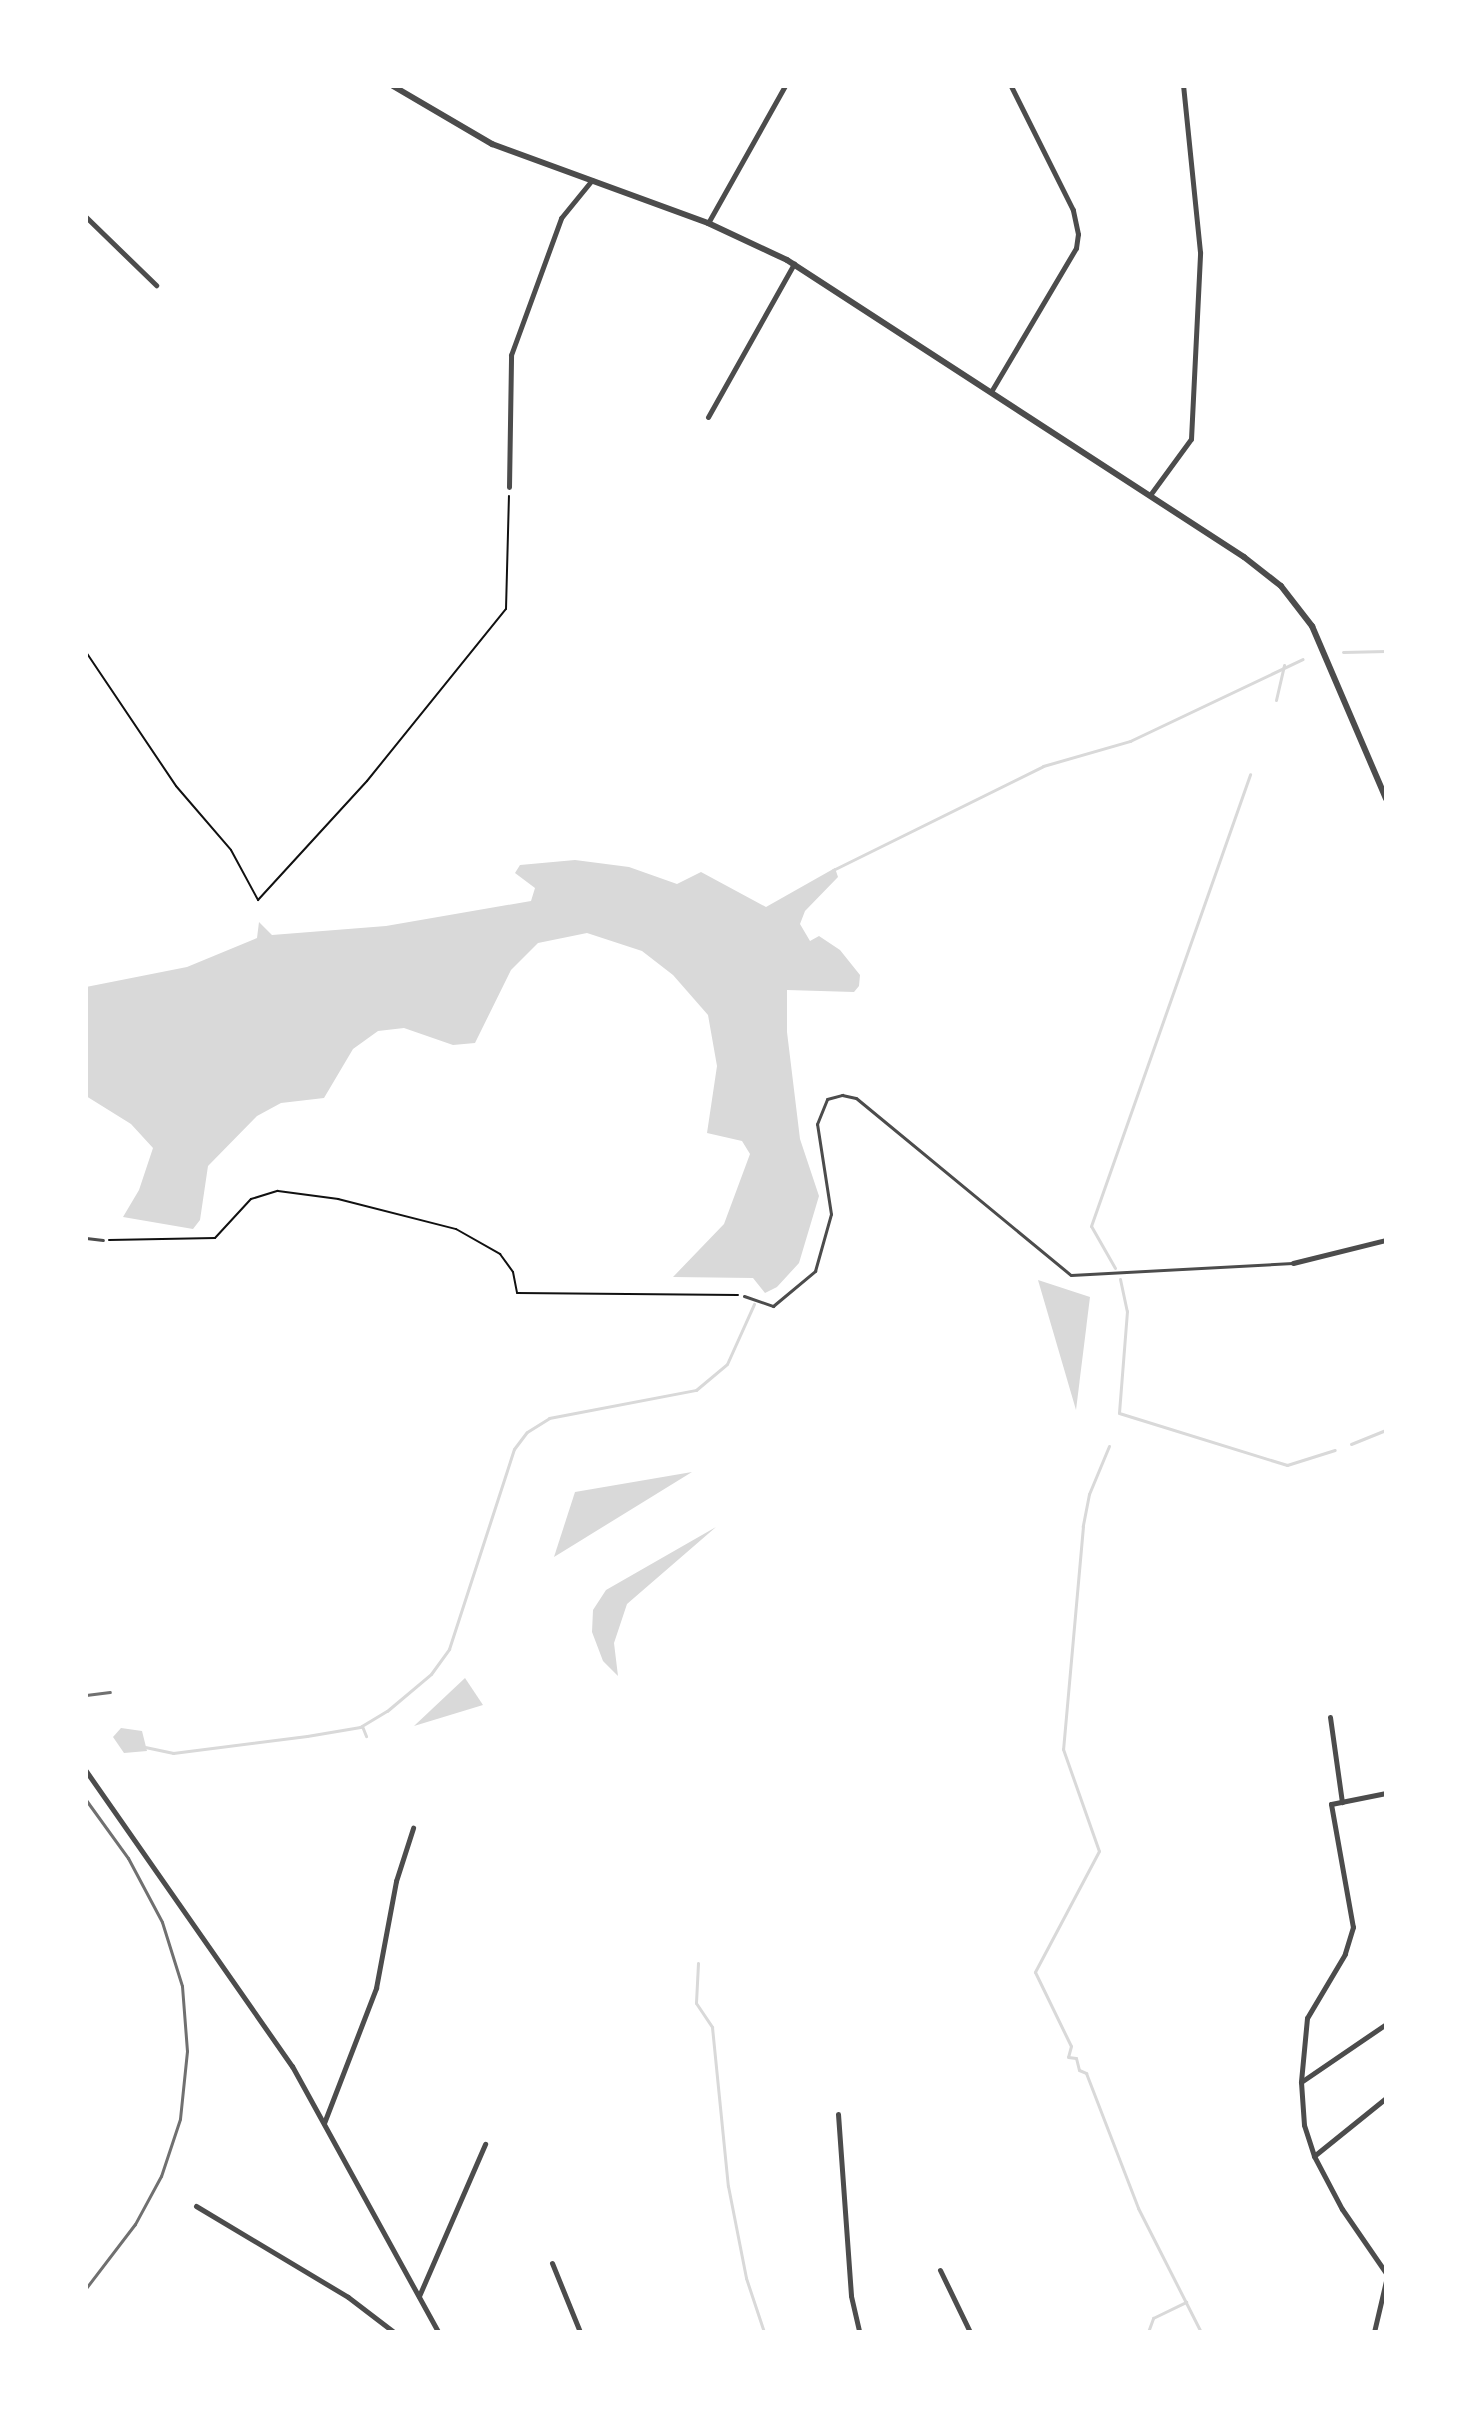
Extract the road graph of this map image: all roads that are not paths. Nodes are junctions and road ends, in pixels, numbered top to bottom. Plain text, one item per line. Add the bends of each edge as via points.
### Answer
1 (393, 86) edge
2 (785, 86) edge
3 (1011, 86) edge
4 (1183, 86) edge
5 (592, 180) junction
6 (86, 217) edge
7 (708, 223) junction
8 (794, 264) junction
9 (156, 285) dead end
10 (992, 390) junction
11 (708, 417) dead end
12 (509, 487) road end
13 (1150, 495) junction
14 (1386, 799) edge
15 (86, 1238) edge
16 (103, 1240) road end
17 (1386, 1240) edge
18 (1293, 1263) joint
19 (744, 1296) road end
20 (1330, 1717) dead end
21 (86, 1771) edge
22 (1386, 1793) edge
23 (1342, 1802) junction
24 (413, 1828) dead end
25 (1386, 2024) edge
26 (1301, 2082) junction
27 (1386, 2098) edge
28 (838, 2114) dead end
29 (324, 2124) junction
30 (485, 2144) dead end
31 (1314, 2156) junction
32 (196, 2206) dead end
33 (552, 2263) dead end
34 (940, 2270) dead end
35 (1386, 2273) edge
36 (1386, 2281) edge
37 (418, 2297) junction
38 (394, 2332) edge
39 (438, 2332) edge
40 (580, 2332) edge
41 (859, 2332) edge
42 (970, 2332) edge
43 (1374, 2332) edge

1 - 5 street via 486,141
2 - 7 street
3 - 10 street via 1073,210 1078,234 1076,248
4 - 13 street via 1200,267 1191,439
5 - 7 street
5 - 12 street via 561,218 511,355
6 - 9 street
7 - 8 street
8 - 10 street
8 - 11 street
10 - 13 street
13 - 14 street via 1259,567 1295,601 1316,634
15 - 16 lane
17 - 18 street
18 - 19 lane via 1071,1275 856,1098 842,1095 827,1099 817,1124 831,1214 815,1271 773,1306
20 - 23 street
21 - 29 street via 255,2010
22 - 23 street
23 - 26 street via 1331,1804 1352,1934 1309,2012
24 - 29 street via 396,1881 379,1978
25 - 26 street
26 - 31 street via 1304,2125
27 - 31 street
28 - 41 street via 851,2296
29 - 37 street
30 - 37 street
31 - 35 street
32 - 38 street via 348,2297
33 - 40 street
34 - 42 street
36 - 43 street
37 - 39 street

